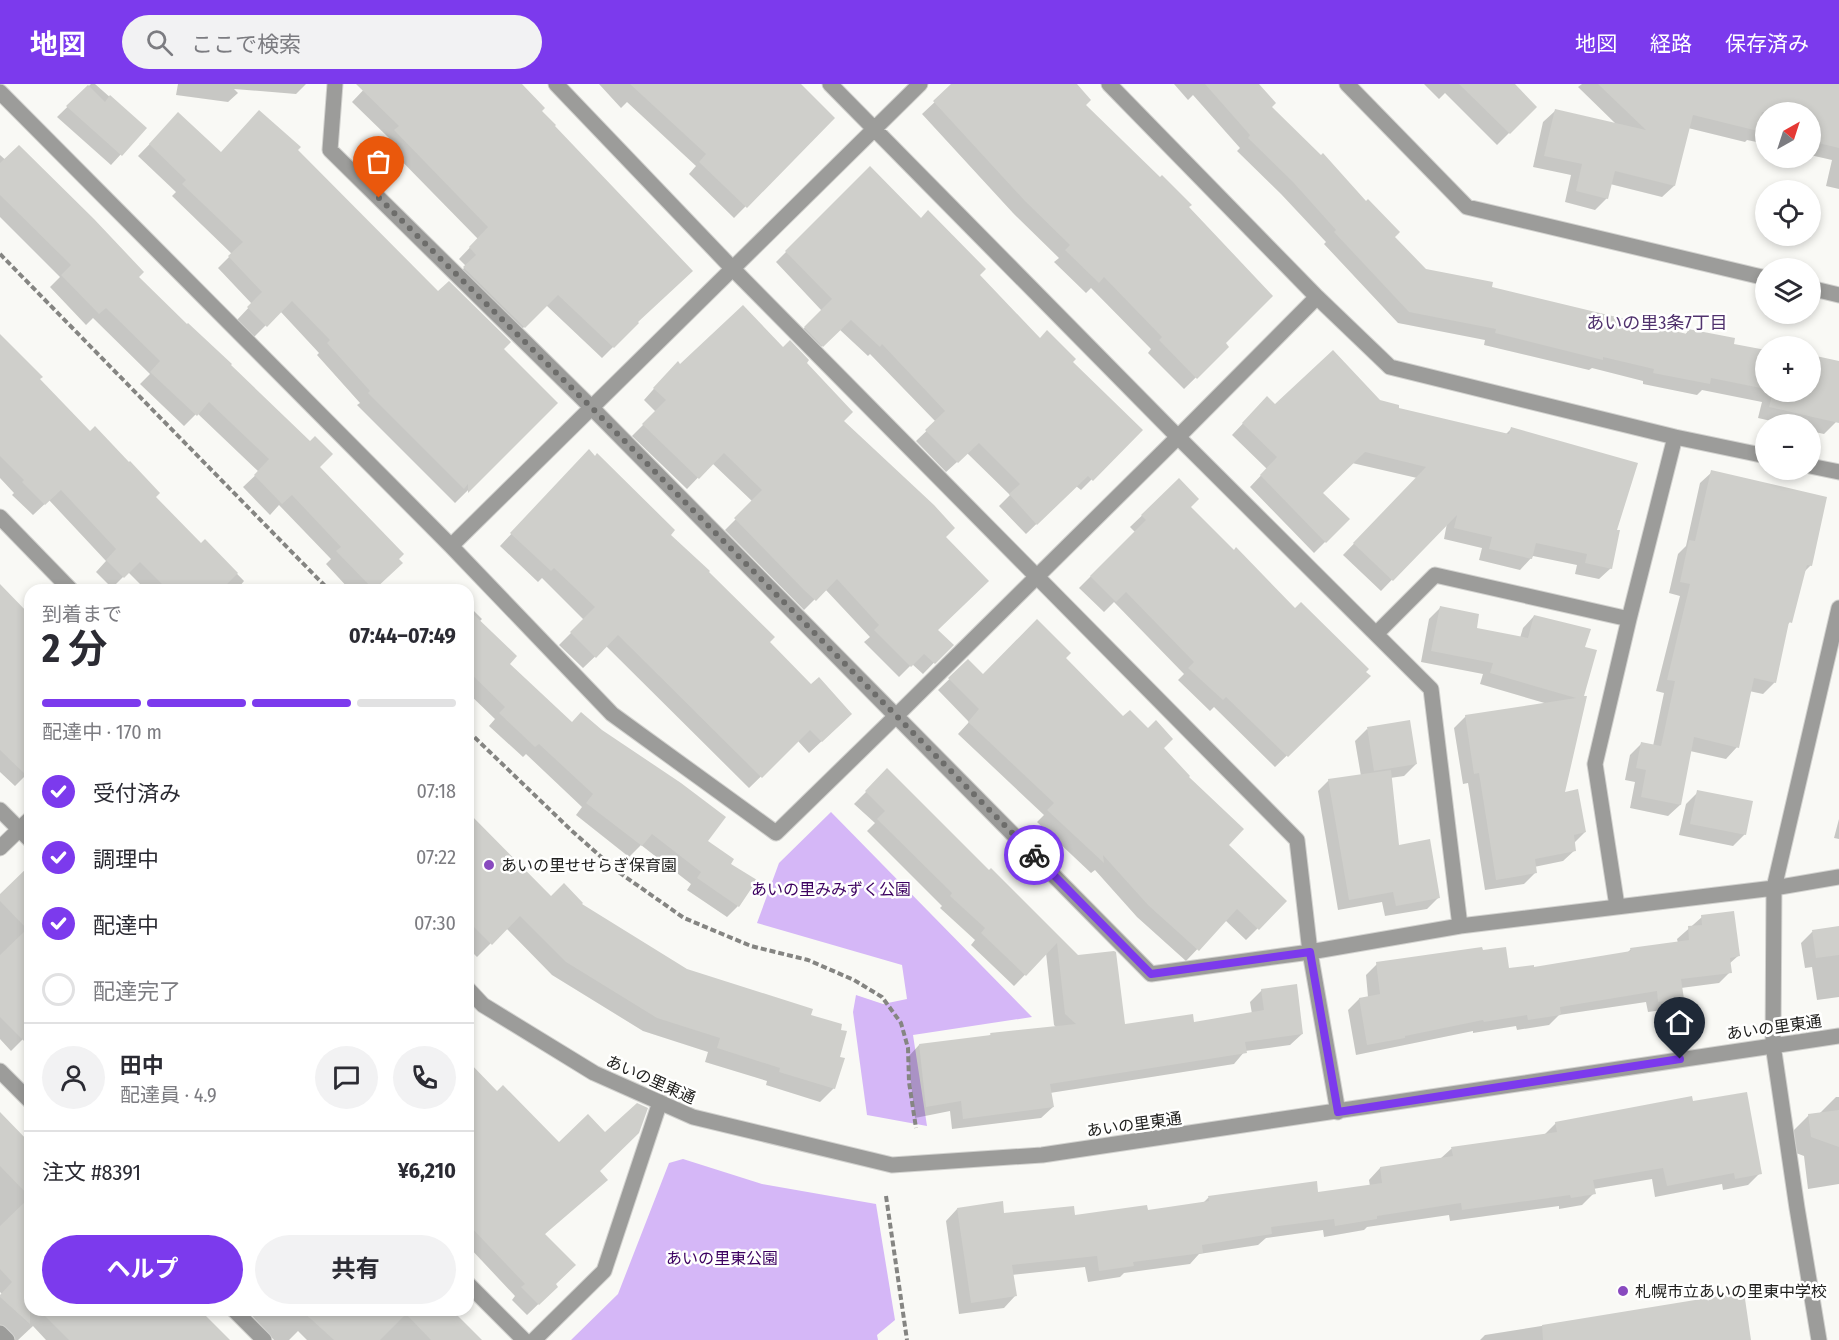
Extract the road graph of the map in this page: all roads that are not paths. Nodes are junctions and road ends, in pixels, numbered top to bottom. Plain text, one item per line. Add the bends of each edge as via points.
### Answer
1 (335, 84) edge
2 (556, 84) edge
3 (830, 84) edge
4 (920, 84) edge
5 (1109, 84) edge
6 (1347, 84) edge
7 (0, 92) edge
8 (874, 130) junction
9 (732, 268) junction
10 (1755, 275) edge
11 (1821, 291) edge
12 (1839, 295) edge
13 (1317, 297) junction
14 (591, 407) junction
15 (1178, 437) junction
16 (1675, 437) junction
17 (1755, 454) edge
18 (1821, 468) edge
19 (1839, 472) edge
20 (0, 518) edge
21 (451, 546) junction
22 (1037, 577) junction
23 (65, 584) edge
24 (1839, 608) edge
25 (1629, 619) junction
26 (1376, 634) junction
27 (896, 716) junction
28 (0, 810) edge
29 (24, 828) edge
30 (24, 830) edge
31 (0, 848) edge
32 (1839, 877) edge
33 (1774, 888) junction
34 (1617, 906) junction
35 (1460, 926) junction
36 (1310, 952) junction
37 (474, 995) edge
38 (1839, 1036) edge
39 (1773, 1046) junction
40 (0, 1071) edge
41 (24, 1095) edge
42 (660, 1102) junction
43 (1338, 1112) junction
44 (474, 1290) edge
45 (240, 1316) edge
46 (0, 1333) edge
47 (7, 1340) edge
48 (264, 1340) edge
49 (524, 1340) edge
50 (534, 1340) edge
51 (1819, 1340) edge

1 - 14 street via 330,150
2 - 9 street
3 - 8 street
4 - 8 street
5 - 13 street
6 - 10 street via 1467,207
7 - 21 street
8 - 9 street
8 - 15 street
9 - 14 street
9 - 22 street
11 - 12 street
13 - 15 street
13 - 16 street via 1390,367
14 - 21 street
14 - 27 street
15 - 22 street
15 - 26 street
16 - 17 street
16 - 25 street
18 - 19 street
20 - 23 street
21 - 27 street via 612,714 776,833
22 - 27 street
22 - 36 street via 1297,840
24 - 33 street
25 - 26 street via 1435,574
25 - 34 street via 1595,764
26 - 35 street via 1431,689
27 - 36 street via 1151,974
28 - 29 street
30 - 31 street
32 - 33 street
33 - 34 street
33 - 39 street
34 - 35 street
35 - 36 street
36 - 43 street
37 - 42 street, あいの里東通 via 483,1005 594,1073
38 - 39 street, あいの里東通
39 - 43 street, あいの里東通
39 - 51 street
40 - 41 street
42 - 43 street, あいの里東通 via 693,1117 892,1165 1042,1155
42 - 50 street via 604,1271
44 - 49 street
45 - 48 street
46 - 47 street

